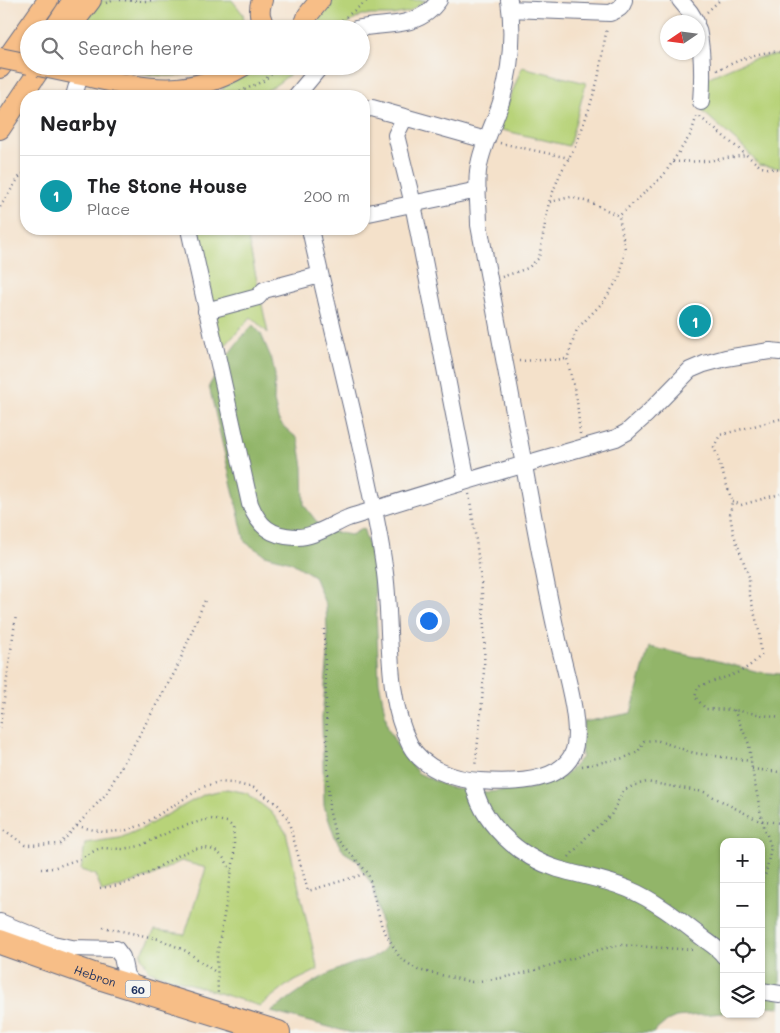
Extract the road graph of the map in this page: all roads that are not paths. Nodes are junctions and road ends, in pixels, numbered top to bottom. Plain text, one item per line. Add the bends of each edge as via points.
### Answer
1 (48, 0) edge
2 (73, 0) edge
3 (91, 0) edge
4 (320, 0) edge
5 (439, 0) edge
6 (624, 0) edge
7 (680, 0) edge
8 (509, 4) edge
9 (304, 15) edge
10 (692, 15) edge
11 (34, 20) edge
12 (60, 20) edge
13 (77, 20) edge
14 (370, 26) edge
15 (20, 40) edge
16 (0, 58) edge
17 (701, 60) edge
18 (20, 62) edge
19 (0, 68) edge
20 (21, 75) edge
21 (35, 75) edge
22 (76, 75) edge
23 (81, 75) edge
24 (224, 75) edge
25 (314, 75) edge
26 (25, 90) edge
27 (75, 90) edge
28 (301, 90) edge
29 (20, 98) edge
30 (0, 105) edge
31 (370, 108) edge
32 (699, 108) road end
33 (404, 117) junction
34 (0, 129) edge
35 (486, 140) junction
36 (478, 190) junction
37 (413, 204) junction
38 (370, 213) edge
39 (190, 235) edge
40 (311, 235) edge
41 (320, 275) junction
42 (206, 311) junction
43 (780, 352) edge
44 (524, 464) junction
45 (468, 481) junction
46 (375, 510) junction
47 (473, 781) junction
48 (0, 922) edge
49 (0, 942) edge
50 (720, 953) edge
51 (0, 956) edge
52 (122, 962) junction
53 (99, 977) junction
54 (138, 989) junction
55 (765, 992) edge
56 (780, 994) edge
57 (223, 1033) edge
58 (278, 1033) edge

1 - 11 main road
2 - 12 main road
3 - 13 main road
4 - 9 main road
5 - 14 street via 427,14 411,21
6 - 8 street via 618,10 610,13
7 - 10 street
8 - 35 street via 512,42 506,80
15 - 19 main road
16 - 18 main road, bridge
17 - 32 street
20 - 30 main road
21 - 26 main road
22 - 27 street
23 - 24 main road via 149,89 172,89 205,84
25 - 28 street
29 - 34 main road
31 - 33 street
33 - 35 street
33 - 37 street via 396,135
35 - 36 street via 478,172
36 - 37 street
36 - 44 street via 479,225
37 - 38 street
37 - 45 street
39 - 42 street
40 - 41 street
41 - 42 street via 264,290 258,297
41 - 46 street
42 - 46 street via 256,519 265,529 281,536 296,537 310,535
43 - 44 street via 726,358 690,370 627,432
44 - 45 street
44 - 47 street via 547,592 572,700 576,738 572,756 556,772 545,777
45 - 46 street
46 - 47 street via 385,569 392,678 400,719 412,748 426,763 446,775
47 - 50 street via 479,806 492,823 514,845 537,861 630,890 660,907
48 - 52 street via 53,944 116,949
49 - 53 highway, Hebron / 60
51 - 57 highway, Hebron / 60
52 - 53 street via 116,972
52 - 54 street via 126,976
53 - 54 highway, Hebron / 60
54 - 58 highway, Hebron / 60
55 - 56 street

